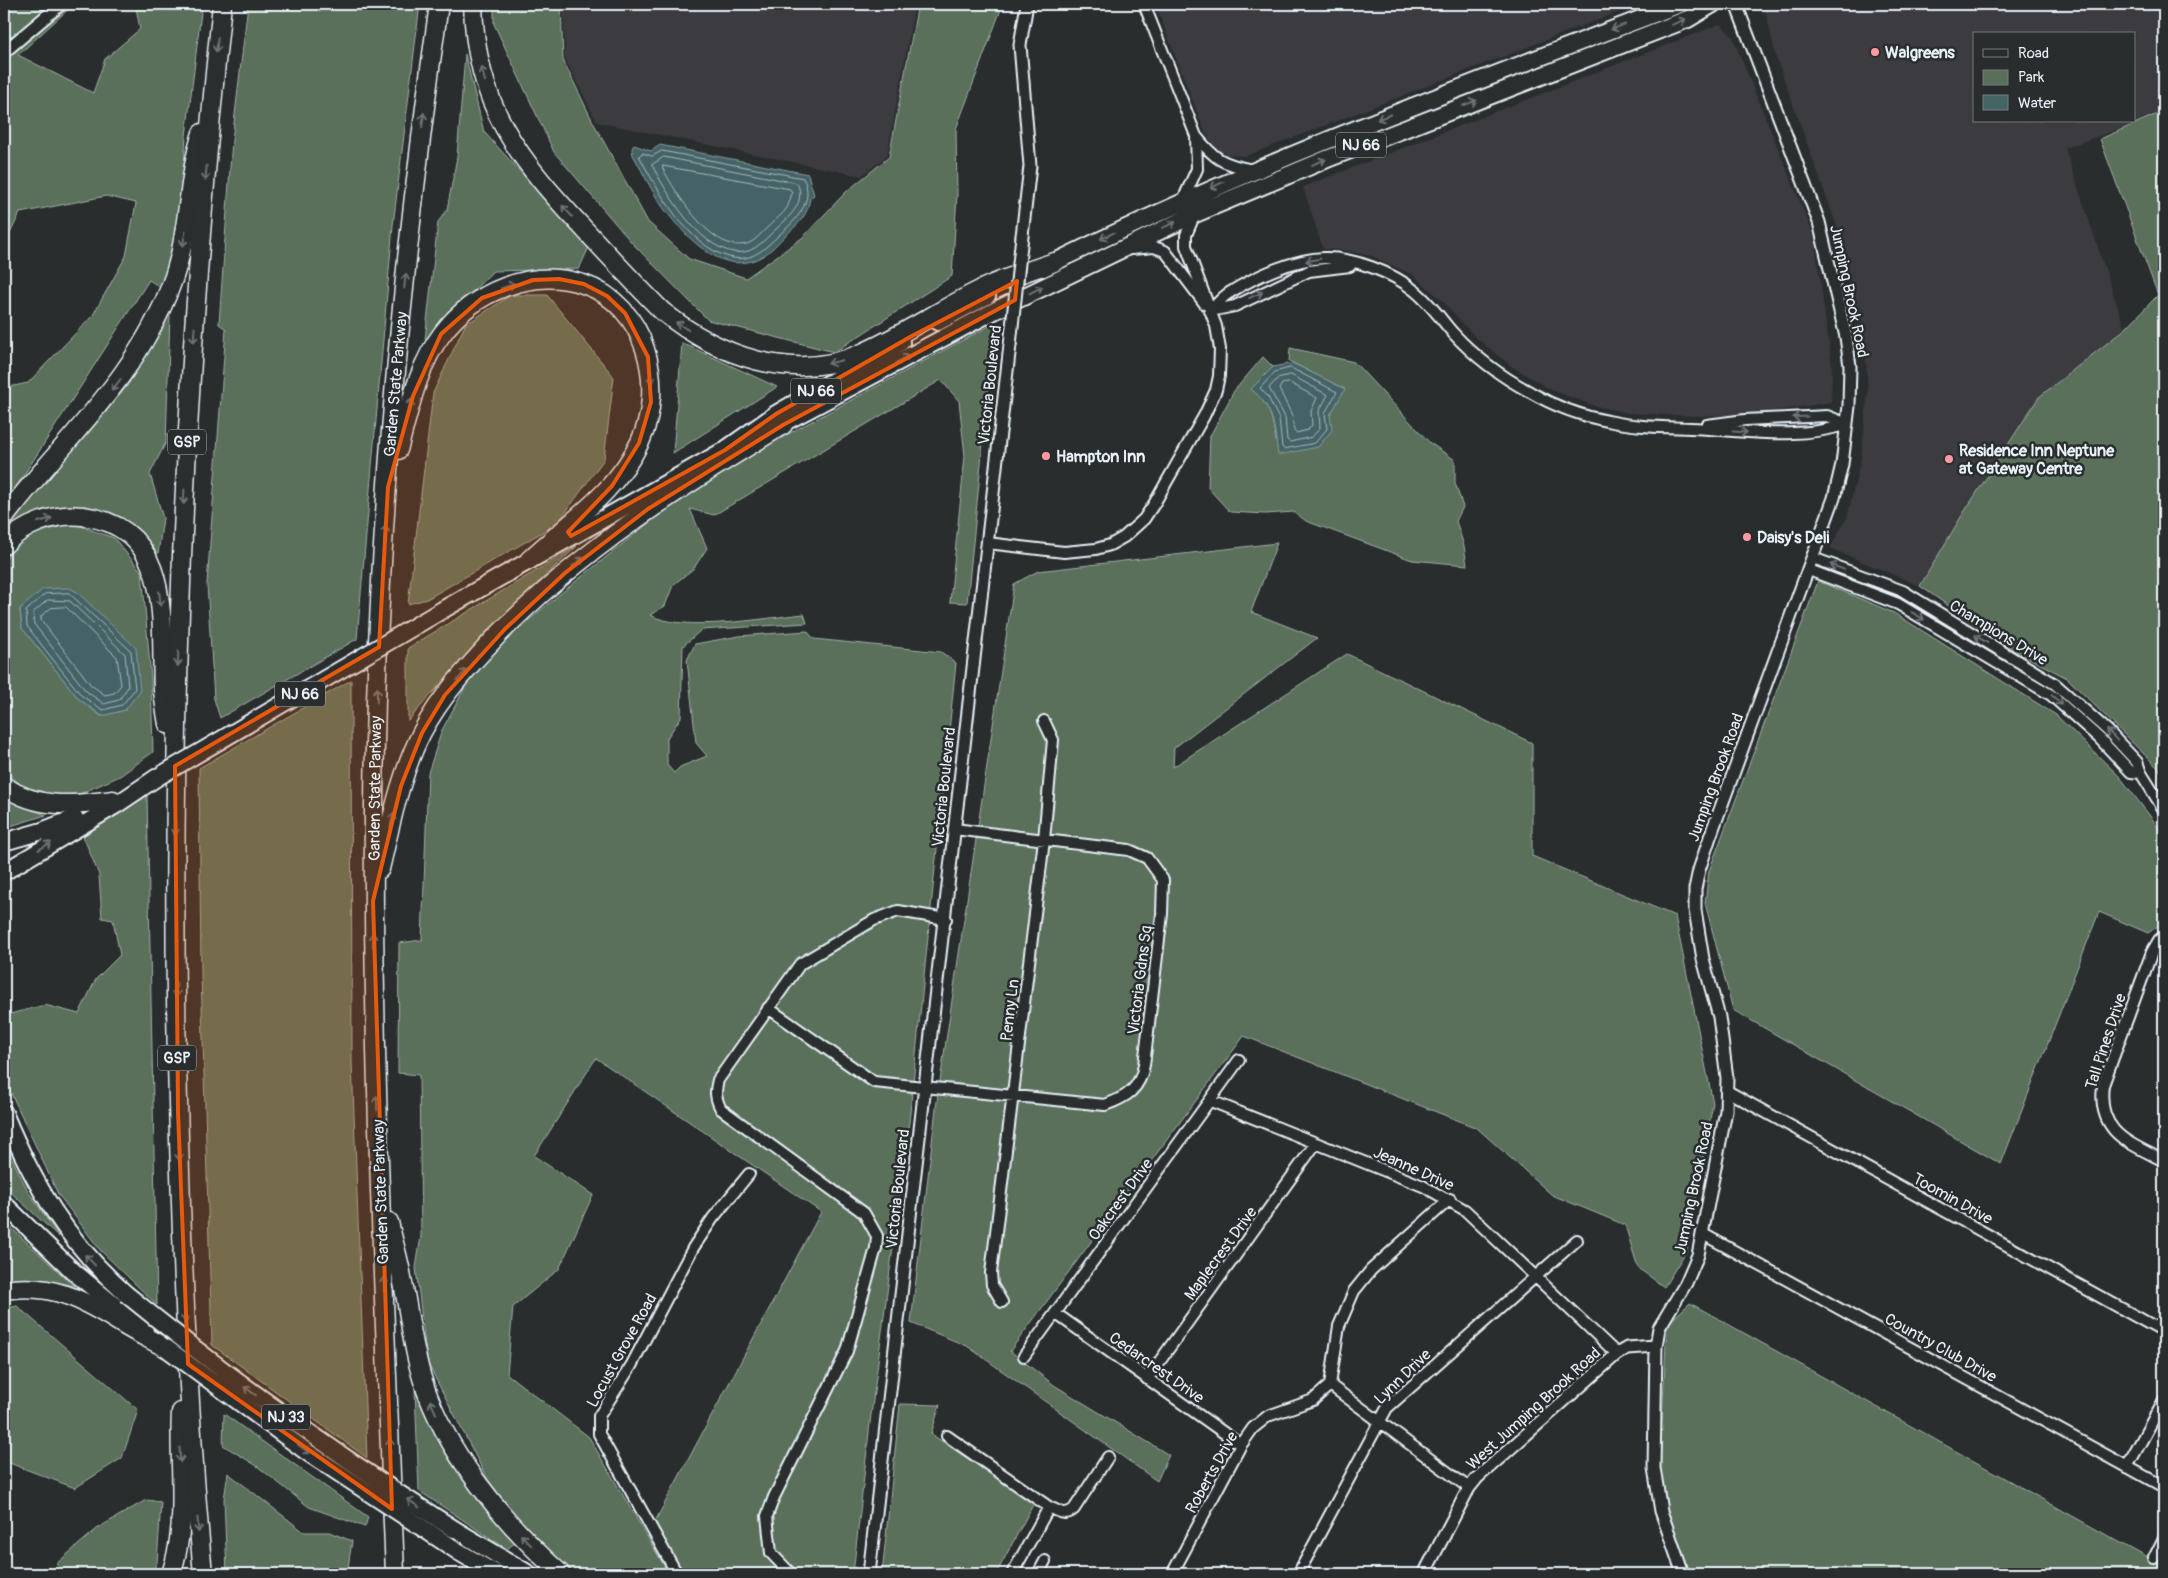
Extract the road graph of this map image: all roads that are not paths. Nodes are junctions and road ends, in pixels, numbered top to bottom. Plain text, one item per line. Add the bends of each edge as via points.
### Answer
1 (61, 4) edge
2 (222, 4) edge
3 (439, 4) edge
4 (473, 4) edge
5 (1027, 4) edge
6 (1144, 4) edge
7 (1680, 4) edge
8 (1713, 4) edge
9 (1736, 4) edge
10 (4, 52) edge
11 (211, 107) junction
12 (1196, 136) junction
13 (1253, 170) junction
14 (1183, 200) junction
15 (1195, 214) junction
16 (1109, 254) junction
17 (1054, 262) junction
18 (1210, 311) junction
19 (783, 424) junction
20 (1847, 424) junction
21 (1691, 428) junction
22 (725, 450) junction
23 (388, 487) junction
24 (4, 518) edge
25 (987, 543) junction
26 (4, 545) edge
27 (1813, 558) junction
28 (529, 560) junction
29 (1809, 570) junction
30 (1895, 588) junction
31 (1890, 601) junction
32 (1044, 721) dead end
33 (2141, 773) junction
34 (175, 779) junction
35 (4, 786) edge
36 (115, 802) junction
37 (2164, 810) edge
38 (954, 829) junction
39 (1044, 840) junction
40 (4, 842) edge
41 (4, 872) edge
42 (373, 901) junction
43 (946, 919) junction
44 (2164, 936) edge
45 (768, 1008) junction
46 (1239, 1060) dead end
47 (925, 1086) junction
48 (1727, 1091) junction
49 (1014, 1095) junction
50 (1211, 1101) junction
51 (4, 1113) edge
52 (1316, 1143) junction
53 (2164, 1161) edge
54 (749, 1174) dead end
55 (380, 1186) junction
56 (1450, 1199) junction
57 (4, 1204) edge
58 (1703, 1234) junction
59 (1577, 1240) dead end
60 (1536, 1276) junction
61 (4, 1290) edge
62 (1002, 1302) dead end
63 (1055, 1313) junction
64 (125, 1321) junction
65 (2164, 1332) edge
66 (186, 1336) junction
67 (1656, 1346) junction
68 (166, 1348) joint
69 (1617, 1354) junction
70 (1024, 1356) dead end
71 (1147, 1379) junction
72 (1330, 1385) junction
73 (2164, 1400) edge
74 (1379, 1421) junction
75 (947, 1436) dead end
76 (1241, 1445) junction
77 (1108, 1457) dead end
78 (2127, 1467) junction
79 (2164, 1487) edge
80 (1469, 1488) junction
81 (1049, 1507) junction
82 (393, 1530) junction
83 (2164, 1538) edge
84 (2154, 1558) dead end
85 (1045, 1561) dead end
86 (494, 1573) edge
87 (171, 1574) edge
88 (203, 1574) edge
89 (395, 1574) edge
90 (401, 1574) edge
91 (529, 1574) edge
92 (560, 1574) edge
93 (677, 1574) edge
94 (791, 1574) edge
95 (869, 1574) edge
96 (1012, 1574) edge
97 (1038, 1574) edge
98 (1172, 1574) edge
99 (1298, 1574) edge
100 (1424, 1574) edge
101 (1683, 1574) edge

1 - 10 street
2 -> 11 highway, GSP
23 -> 3 highway, Garden State Parkway via 408,249
17 -> 4 highway via 988,286 863,353 839,361 812,367 785,366 727,351 686,329 662,311 532,172 506,132 487,86 478,53
5 - 25 street, Victoria Boulevard, bridge via 1020,45 1030,166
6 - 12 street
7 -> 13 highway, NJ 66
15 -> 8 highway, NJ 66 via 1318,162 1688,19
9 - 20 street, Jumping Brook Road via 1824,238 1850,366
11 -> 24 highway via 193,160 181,252 154,324 116,386
11 -> 34 highway, GSP via 184,491
12 - 13 street via 1221,162
12 - 14 street via 1197,169
13 -> 14 highway, NJ 66
14 -> 17 highway, NJ 66
16 -> 15 highway, NJ 66
15 - 18 street via 1186,236 1186,246
16 - 18 street via 1147,246 1165,251
19 -> 16 highway, NJ 66 via 953,332
17 - 22 highway, NJ 66 via 901,342 776,414
18 - 21 street via 1235,306 1309,271 1361,265 1406,284 1426,300 1476,354 1502,375 1547,401 1607,421
18 - 25 street via 1220,349 1216,390 1144,519 1117,541 1089,550 1064,552
19 - 22 highway, NJ 66
42 -> 19 highway via 410,759 433,714 458,679 523,610 606,540 674,492
21 -> 20 street via 1797,432 1827,431
20 -> 21 street via 1827,416 1738,421
20 - 27 street, Jumping Brook Road via 1836,492
22 - 28 highway, NJ 66
23 -> 28 highway via 422,369 441,334 460,314 494,291 533,280 572,281 595,289 625,313 644,345 652,382 648,417 633,455 612,486
42 -> 23 highway, Garden State Parkway via 376,722
25 - 38 street, Victoria Boulevard
26 -> 34 highway via 18,532 36,523 78,516 98,519 117,527 144,551 155,574 160,601 163,691
27 - 29 street, Jumping Brook Road
30 -> 27 street, Champions Drive
28 - 36 highway, NJ 66, bridge
29 - 31 street, Champions Drive
29 - 48 street, Jumping Brook Road via 1710,837 1696,889 1697,932 1719,1017
30 - 31 street
33 -> 30 street, Champions Drive via 2137,762 2108,730 2055,684
31 -> 33 street, Champions Drive via 2051,695 2131,772
32 - 39 street, Penny Ln via 1053,740
33 - 37 street, Champions Drive
34 -> 66 highway, GSP via 176,1012
35 - 36 highway via 21,797 47,804
36 - 40 highway, NJ 66 via 58,826
41 -> 36 highway, NJ 66
38 - 39 street, Victoria Gdns Sq
38 - 43 street, Victoria Boulevard
39 - 49 street, Penny Ln
39 - 49 street, Victoria Gdns Sq via 1129,850 1147,858 1163,880 1162,914 1144,1065 1142,1078 1135,1090 1105,1105
55 -> 42 highway, Garden State Parkway
43 - 45 street via 898,911 874,920 800,964
43 - 47 street, Victoria Boulevard
44 - 53 street, Tall Pines Drive via 2152,952 2103,1085 2101,1101 2108,1123 2122,1139
45 - 47 street, Victoria Gdns Sq via 874,1082
45 - 94 street via 718,1080 716,1100 721,1109 864,1213 877,1236 847,1351 767,1516 771,1553
46 - 50 street, Oakcrest Drive
47 - 49 street, Victoria Gdns Sq
47 - 95 street, Victoria Boulevard
48 - 58 street, Jumping Brook Road via 1723,1130
48 - 65 street, Toomin Drive
49 - 62 street, Penny Ln via 992,1274 992,1285
50 - 52 street, Jeanne Drive
50 - 63 street, Oakcrest Drive
91 -> 51 highway, NJ 33, bridge via 359,1468 270,1406 126,1294 92,1262 58,1219 38,1188
52 - 56 street, Jeanne Drive
52 - 71 street, Maplecrest Drive
54 - 93 street, Locust Grove Road via 693,1248 632,1366 600,1416 600,1434
82 -> 55 highway, Garden State Parkway
92 -> 55 highway via 499,1510 468,1468 432,1404 418,1366 403,1278
56 - 60 street, Jeanne Drive
56 - 72 street via 1371,1270 1354,1291 1339,1326
57 - 64 highway
58 - 67 street, Jumping Brook Road via 1698,1255 1660,1328
58 - 78 street, Country Club Drive
59 - 60 street, Lynn Drive
60 - 69 street, Jeanne Drive
60 - 74 street, Lynn Drive via 1392,1402
61 - 64 highway via 25,1287 53,1291
63 - 70 street, Oakcrest Drive
63 - 71 street, Cedarcrest Drive
64 - 68 highway
66 -> 87 highway via 179,1444 182,1519
66 -> 88 highway, GSP
67 - 69 street, West Jumping Brook Road via 1627,1348
67 - 101 street, Jumping Brook Road via 1654,1468 1661,1511
68 -> 86 highway, NJ 33, bridge via 300,1446
69 - 80 street, West Jumping Brook Road
71 - 76 street, Cedarcrest Drive
72 - 74 street
72 - 76 street, Roberts Drive via 1313,1400 1268,1416 1253,1428
73 - 78 street
74 - 80 street
74 - 99 street, Lynn Drive
75 - 81 street
76 - 98 street, Roberts Drive
77 - 81 street via 1070,1513
78 - 79 street, Country Club Drive
80 - 100 street, West Jumping Brook Road
81 - 96 street
82 - 89 highway, Garden State Parkway
82 - 90 highway
83 - 84 street
85 - 97 street

